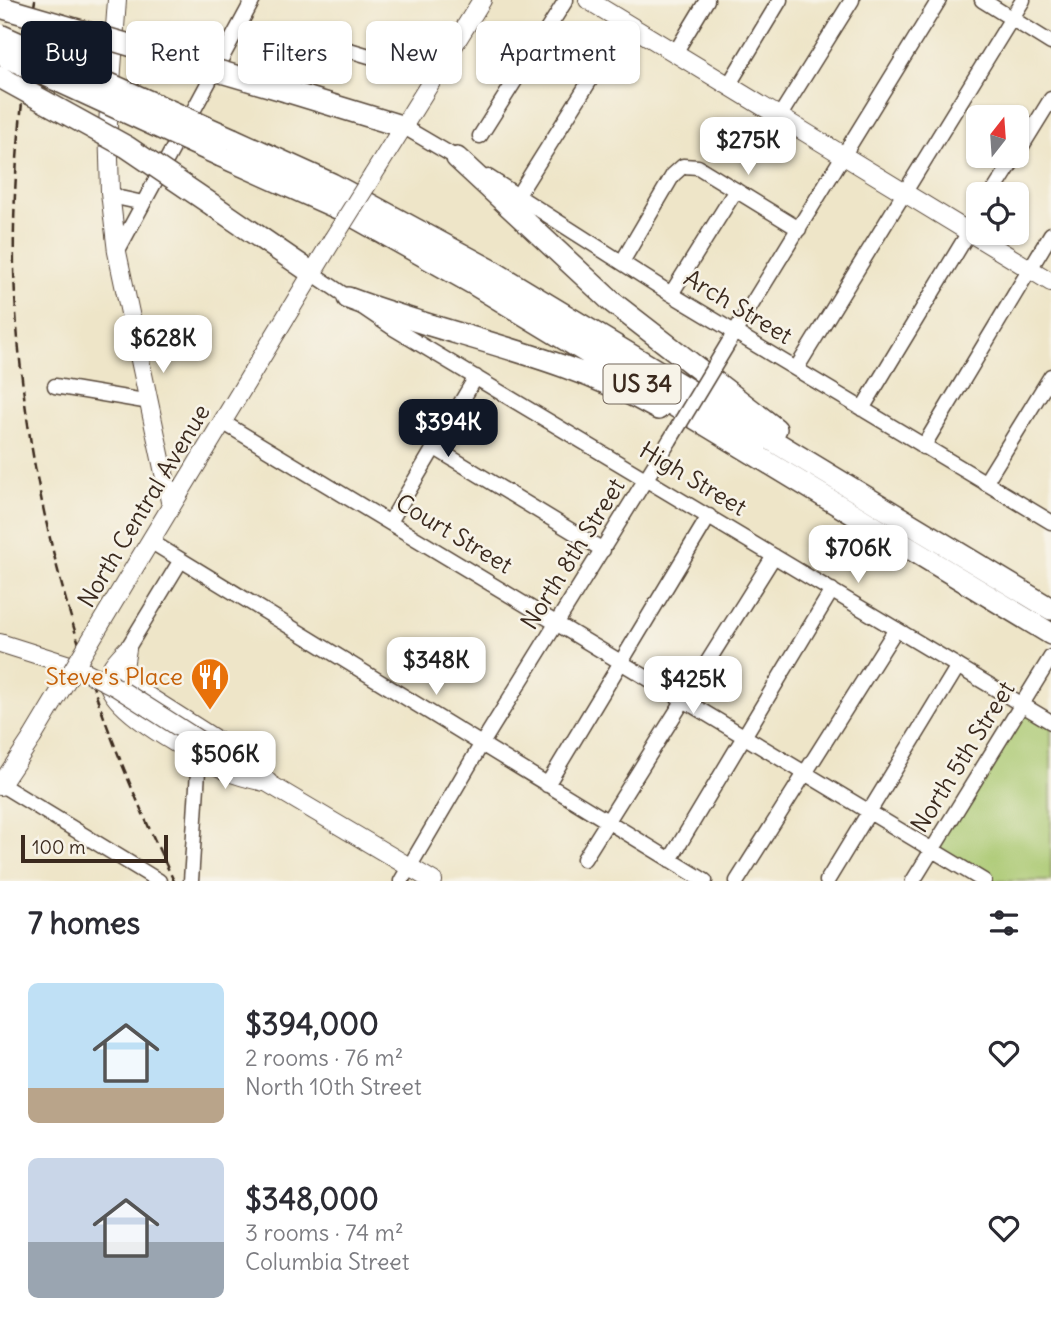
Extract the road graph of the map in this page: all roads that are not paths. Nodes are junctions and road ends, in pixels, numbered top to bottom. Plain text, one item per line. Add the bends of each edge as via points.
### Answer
1 (117, 0) edge
2 (253, 0) edge
3 (482, 0) edge
4 (566, 0) edge
5 (588, 0) edge
6 (707, 0) edge
7 (780, 0) edge
8 (852, 0) edge
9 (939, 0) edge
10 (982, 0) edge
11 (1023, 0) edge
12 (0, 7) edge
13 (1012, 18) junction
14 (623, 21) edge
15 (640, 32) edge
16 (462, 33) edge
17 (0, 35) edge
18 (1051, 43) edge
19 (675, 53) junction
20 (0, 54) edge
21 (0, 77) edge
22 (431, 84) edge
23 (588, 84) edge
24 (729, 86) junction
25 (1051, 99) edge
26 (779, 117) junction
27 (404, 127) junction
28 (1029, 134) edge
29 (480, 136) dead end
30 (227, 147) junction
31 (844, 156) junction
32 (457, 158) junction
33 (736, 190) junction
34 (110, 192) junction
35 (905, 193) junction
36 (518, 195) junction
37 (143, 203) junction
38 (966, 220) edge
39 (799, 229) junction
40 (1051, 234) edge
41 (966, 237) edge
42 (1000, 245) edge
43 (117, 252) junction
44 (622, 262) junction
45 (1029, 269) junction
46 (312, 273) junction
47 (1051, 282) edge
48 (671, 294) junction
49 (348, 298) junction
50 (732, 337) junction
51 (796, 369) junction
52 (1051, 376) edge
53 (476, 377) junction
54 (55, 386) dead end
55 (150, 402) junction
56 (862, 409) junction
57 (224, 423) junction
58 (923, 447) junction
59 (435, 448) junction
60 (646, 478) junction
61 (985, 483) junction
62 (858, 492) junction
63 (171, 506) junction
64 (709, 516) junction
65 (1050, 520) edge
66 (390, 522) junction
67 (869, 523) junction
68 (150, 541) junction
69 (603, 551) junction
70 (774, 555) junction
71 (181, 560) junction
72 (832, 590) junction
73 (1051, 608) edge
74 (558, 623) junction
75 (896, 629) junction
76 (1051, 634) edge
77 (0, 643) edge
78 (127, 649) junction
79 (1051, 657) edge
80 (620, 662) junction
81 (958, 666) junction
82 (76, 667) junction
83 (683, 699) junction
84 (1022, 704) junction
85 (1051, 722) edge
86 (744, 736) junction
87 (481, 745) junction
88 (199, 755) junction
89 (806, 774) junction
90 (269, 783) junction
91 (0, 785) edge
92 (547, 785) junction
93 (869, 812) junction
94 (606, 821) junction
95 (933, 850) junction
96 (584, 859) dead end
97 (670, 860) junction
98 (405, 874) edge
99 (159, 881) edge
100 (191, 881) edge
101 (433, 881) edge
102 (705, 881) edge
103 (737, 881) edge
104 (827, 881) edge
105 (913, 881) edge
106 (984, 881) edge

1 - 34 main road via 108,124
2 - 37 street
3 - 16 main road, North Central Avenue
4 - 29 street
5 - 14 main road
6 - 19 street
7 - 24 street
8 - 26 street
9 - 31 street, North 8th Street
10 - 13 street
11 - 13 street
12 - 27 highway, bridge
13 - 18 street
13 - 35 street
15 - 19 main road
17 - 30 highway, US 34, bridge
19 - 24 main road
20 - 30 highway, US 34, bridge
21 - 46 highway, bridge via 127,147
22 - 27 main road, North Central Avenue
23 - 36 street
24 - 26 main road
25 - 28 street
26 - 31 main road
27 - 32 street, Arch Street
27 - 46 main road, North Central Avenue, bridge
30 - 62 highway, US 34 via 332,184 466,256
30 - 67 highway, US 34 via 402,243
31 - 35 main road
31 - 39 street, North 8th Street
32 - 36 street, Arch Street
32 - 62 highway via 612,302
33 - 39 street
33 - 44 street via 698,167 684,166 673,175
33 - 48 street
34 - 37 street
34 - 43 main road
35 - 38 main road
35 - 51 street
36 - 44 street, Arch Street
37 - 43 street
39 - 50 street, North 8th Street
40 - 45 street
41 - 56 street
42 - 45 main road
43 - 55 main road
44 - 48 street, Arch Street
45 - 47 main road
45 - 58 street
46 - 49 street, High Street
46 - 57 main road, North Central Avenue
48 - 50 street, Arch Street
49 - 53 street, High Street
49 - 67 highway via 550,361 639,398
50 - 51 street, Arch Street
50 - 60 street, North 8th Street, bridge
51 - 56 street, Arch Street
52 - 61 street
53 - 59 street
53 - 60 street, High Street
54 - 55 street
55 - 63 main road
56 - 58 street, Arch Street
57 - 63 main road, North Central Avenue
57 - 66 street, Court Street
58 - 61 street, Arch Street
59 - 66 street
59 - 69 street
60 - 64 street, High Street
60 - 69 street, North 8th Street
61 - 65 street, Arch Street
62 - 73 highway, US 34
63 - 68 main road, North Central Avenue
64 - 70 street, High Street
64 - 80 street
66 - 74 street, Court Street
67 - 76 highway, US 34
68 - 71 street
68 - 82 main road, North Central Avenue, bridge
69 - 74 street, North 8th Street
70 - 72 street, High Street
70 - 83 street
71 - 78 street
71 - 87 street
72 - 75 street, High Street
72 - 86 street
74 - 80 street, Court Street
74 - 87 street, North 8th Street
75 - 81 street, High Street
75 - 89 street
77 - 82 main road
78 - 88 main road via 112,666 108,679 116,702
78 - 90 main road via 124,667 137,688 243,757
79 - 84 street, North 5th Street
80 - 83 street, Court Street
80 - 92 street
81 - 84 street, High Street
81 - 93 street
82 - 90 main road, bridge
82 - 91 main road, North Central Avenue, bridge
83 - 86 street, Court Street
83 - 94 street
84 - 85 street, High Street
84 - 95 street, North 5th Street
86 - 89 street, Court Street
86 - 97 street
87 - 92 street
87 - 98 street, North 8th Street
88 - 90 main road via 236,775
88 - 100 street
89 - 93 street, Court Street
89 - 103 street
90 - 98 main road
91 - 99 street
92 - 94 street
93 - 95 street, Court Street
93 - 104 street
94 - 96 street
94 - 97 street
95 - 105 street, North 5th Street
95 - 106 street, Court Street
97 - 102 street
98 - 101 main road

